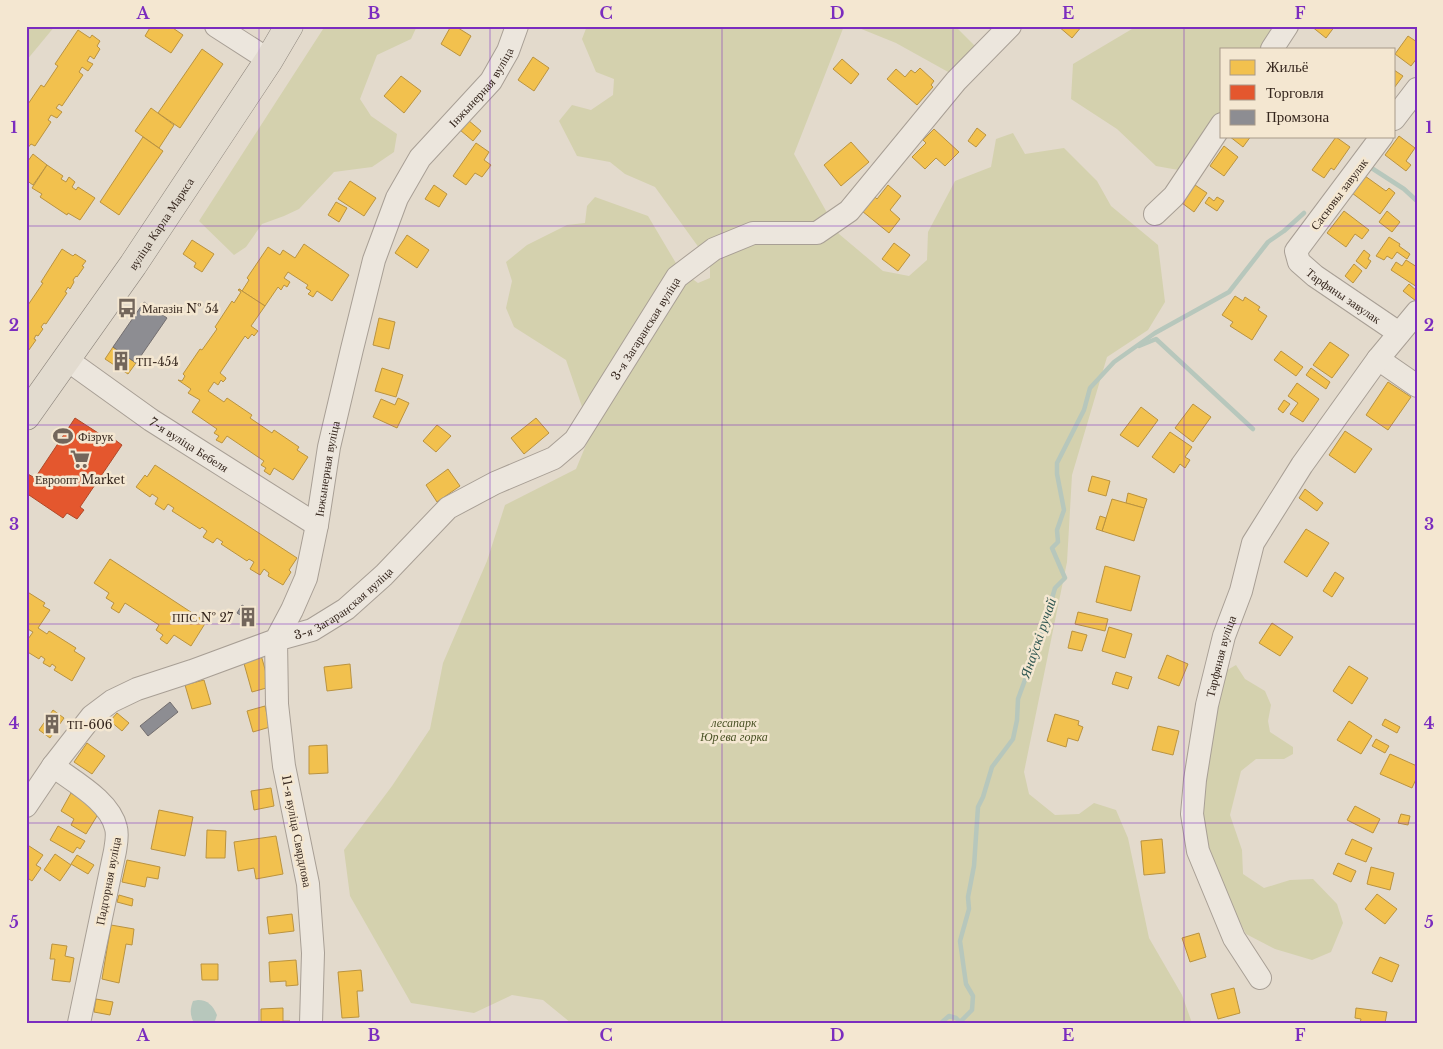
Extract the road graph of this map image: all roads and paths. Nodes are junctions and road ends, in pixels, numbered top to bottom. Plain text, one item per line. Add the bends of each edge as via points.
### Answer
1 (216, 26) edge
2 (290, 26) edge
3 (517, 26) edge
4 (1010, 26) edge
5 (1287, 26) edge
6 (1273, 48) edge
7 (269, 60) junction
8 (1417, 89) edge
9 (1396, 117) edge
10 (1220, 127) edge
11 (1381, 138) edge
12 (1155, 214) dead end
13 (1296, 251) joint
14 (1417, 312) edge
15 (1399, 333) junction
16 (66, 359) junction
17 (1378, 359) junction
18 (1417, 386) edge
19 (26, 416) edge
20 (318, 525) junction
21 (276, 640) junction
22 (53, 766) junction
23 (26, 806) edge
24 (1260, 978) dead end
25 (79, 1023) edge
26 (311, 1023) edge

1 - 7 street
2 - 7 main road, вуліца Карла Маркса
3 - 20 street, Інжынерная вуліца via 508,51 491,81 420,158 397,198 374,260 352,349 329,448
4 - 21 street, 3-я Загаранская вуліца via 956,81 849,211 817,234 753,233 714,249 677,277 575,440 554,458 495,483 448,508 346,610 312,630
5 - 6 street
7 - 16 main road, вуліца Карла Маркса via 134,265
8 - 9 street
10 - 12 street via 1174,196
11 - 13 street, Сасновы завулак
13 - 15 street, Тарфяны завулак via 1299,262 1315,276
14 - 15 street, Тарфяная вуліца
15 - 17 street, Тарфяная вуліца
16 - 19 main road, вуліца Карла Маркса
16 - 20 street, 7-я вуліца Бебеля via 151,420
17 - 18 street
17 - 24 street, Тарфяная вуліца via 1302,465 1253,543 1207,705 1194,780 1192,814 1198,851 1234,938
20 - 21 street, Інжынерная вуліца via 306,578
21 - 22 street via 137,689 112,701 92,716
21 - 26 street, 11-я вуліца Свярдлова via 277,704 284,766 308,884 314,953
22 - 23 street
22 - 25 street, Падгорная вуліца via 105,805 117,830

